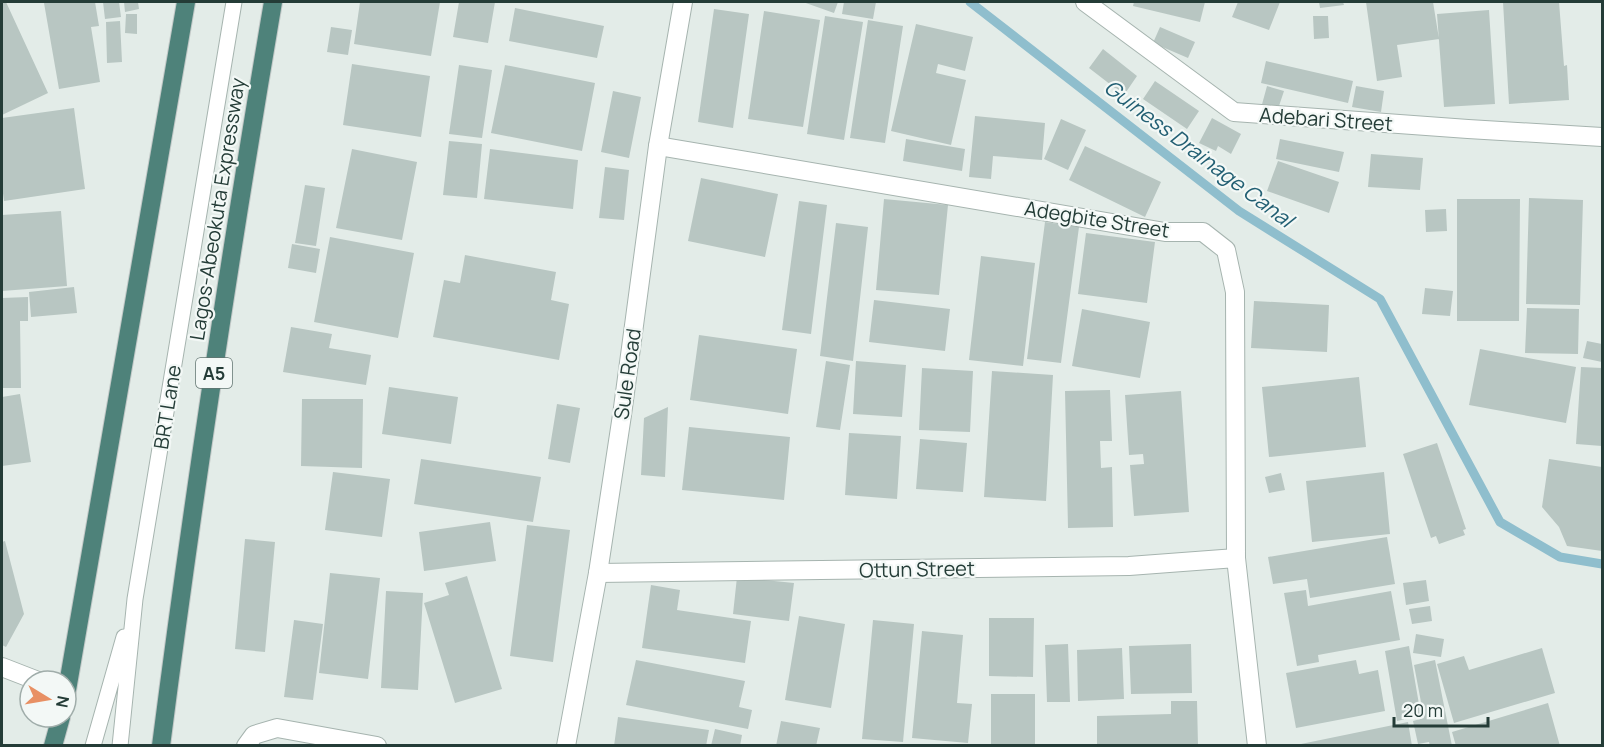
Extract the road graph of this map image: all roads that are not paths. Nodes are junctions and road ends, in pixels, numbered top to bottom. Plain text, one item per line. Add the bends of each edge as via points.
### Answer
1 (186, 2) edge
2 (234, 2) edge
3 (273, 2) edge
4 (682, 2) edge
5 (1084, 2) edge
6 (1602, 137) edge
7 (658, 146) junction
8 (1236, 558) junction
9 (598, 573) junction
10 (135, 599) junction
11 (2, 667) edge
12 (70, 669) edge
13 (18, 673) edge
14 (58, 729) edge
15 (53, 746) edge
16 (93, 746) edge
17 (120, 746) edge
18 (161, 746) edge
19 (246, 746) edge
20 (377, 746) edge
21 (566, 746) edge
22 (1257, 746) edge

1 - 12 highway
2 - 10 lane, BRT Lane
3 - 18 highway, Lagos-Abeokuta Expressway / A5 via 188,544
4 - 7 street, Sule Road
5 - 6 street, Adebari Street via 1234,112
7 - 8 street, Adegbite Street via 1165,232 1203,232 1226,250 1235,292
7 - 9 street, Sule Road
8 - 9 street, Ottun Street via 1128,566
8 - 22 street, Adegbite Street
9 - 21 street, Sule Road
10 - 16 lane, BRT Lane
10 - 17 lane, BRT Lane
11 - 13 street
14 - 15 highway
19 - 20 street via 254,735 277,728

